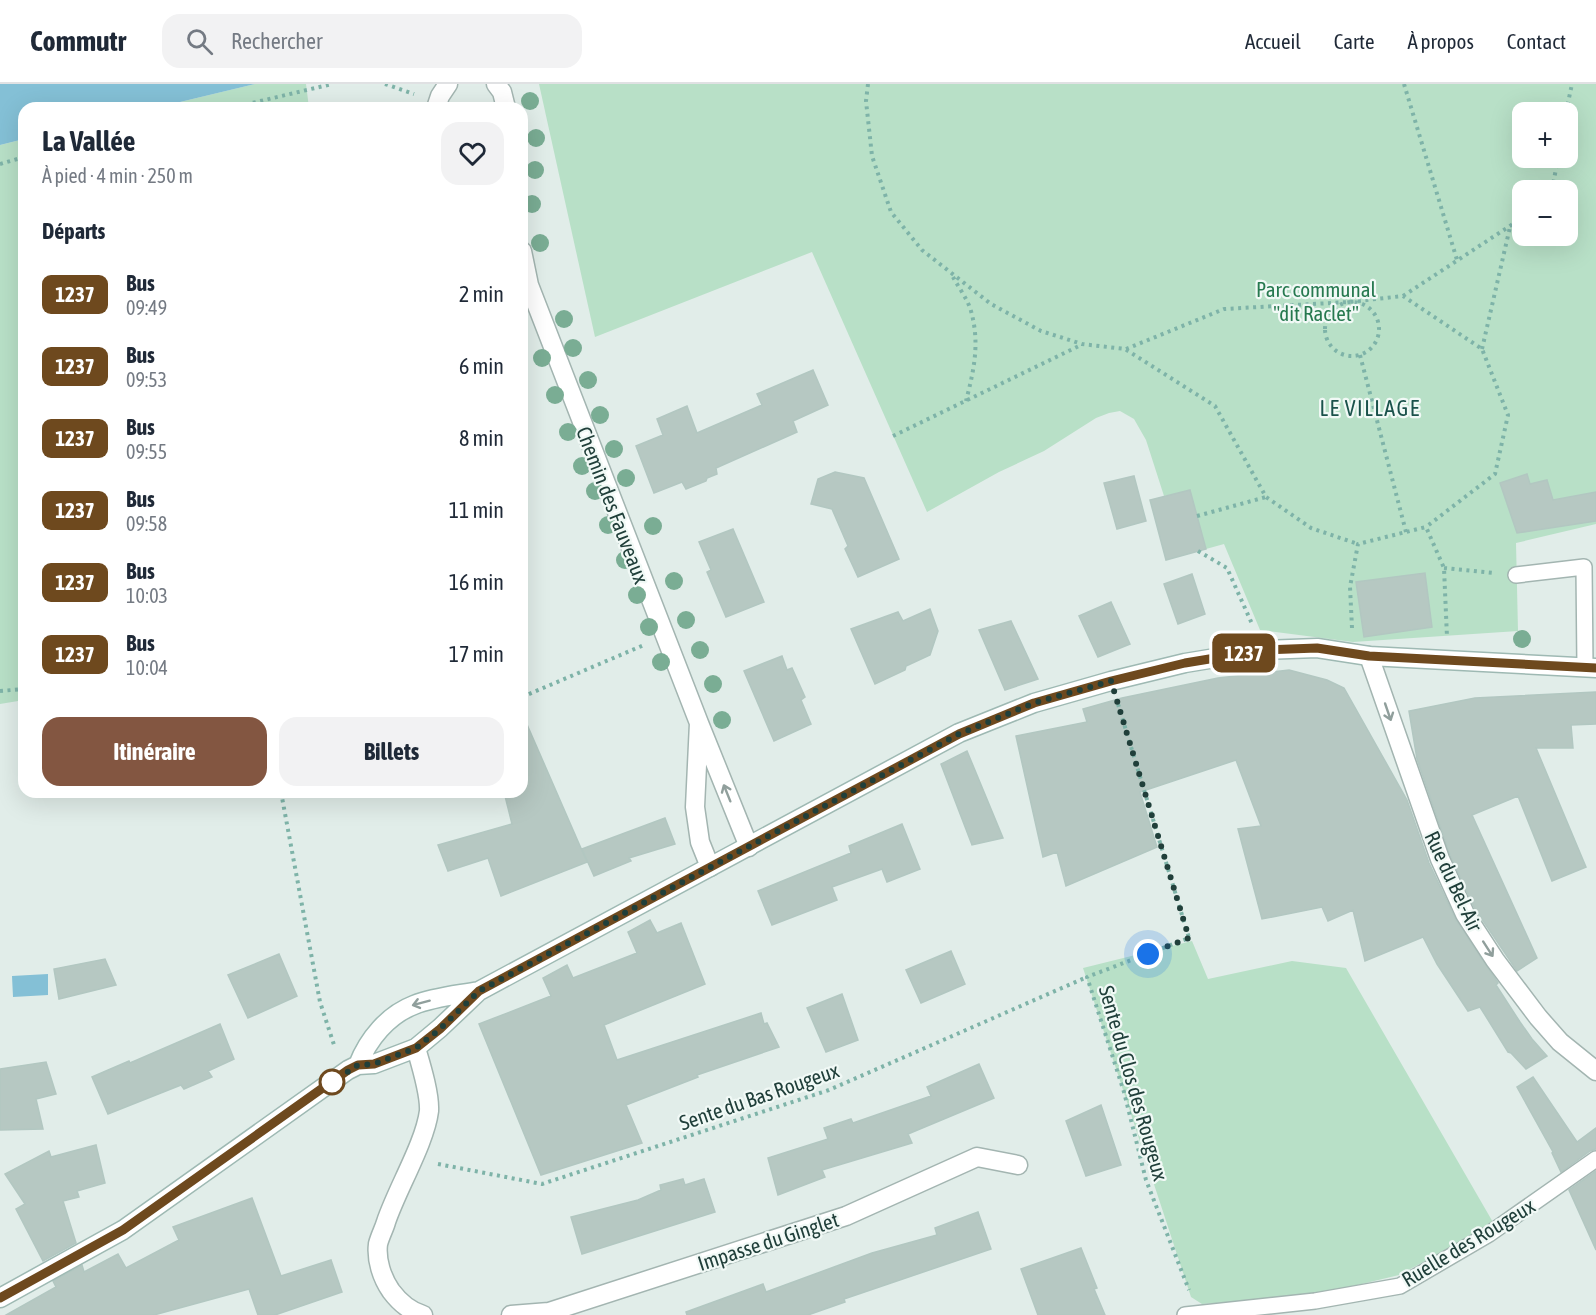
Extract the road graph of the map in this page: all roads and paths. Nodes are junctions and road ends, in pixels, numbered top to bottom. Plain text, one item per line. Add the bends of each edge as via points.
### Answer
1 (332, 84) edge
2 (448, 84) edge
3 (496, 84) edge
4 (868, 84) edge
5 (1404, 84) edge
6 (1572, 84) edge
7 (256, 102) edge
8 (438, 102) edge
9 (504, 102) edge
10 (1568, 102) edge
11 (18, 159) edge
12 (0, 164) edge
13 (1510, 226) joint
14 (1457, 260) junction
15 (951, 274) junction
16 (528, 289) edge
17 (1403, 296) junction
18 (1349, 302) junction
19 (1082, 344) junction
20 (1125, 349) junction
21 (1482, 349) junction
22 (1360, 356) junction
23 (966, 401) junction
24 (893, 436) dead end
25 (1266, 497) junction
26 (1197, 516) dead end
27 (1426, 527) junction
28 (1406, 532) junction
29 (1358, 544) junction
30 (1198, 551) dead end
31 (1444, 568) junction
32 (1516, 575) joint
33 (1353, 631) dead end
34 (1257, 635) dead end
35 (1447, 636) dead end
36 (664, 637) junction
37 (1369, 656) junction
38 (1591, 668) edge
39 (1111, 681) junction
40 (18, 690) edge
41 (0, 691) edge
42 (528, 695) edge
43 (699, 723) junction
44 (282, 798) edge
45 (749, 847) junction
46 (710, 867) junction
47 (1088, 977) junction
48 (479, 991) junction
49 (416, 1048) junction
50 (337, 1055) dead end
51 (358, 1065) junction
52 (1596, 1071) edge
53 (1596, 1159) edge
54 (428, 1162) dead end
55 (1018, 1165) dead end
56 (0, 1298) edge
57 (1192, 1314) edge
58 (423, 1315) edge
59 (511, 1315) edge

1 - 7 path
2 - 8 street
3 - 9 street
4 - 15 path via 872,156 891,212 922,250
5 - 14 path
6 - 10 path
11 - 12 path
13 - 14 path
13 - 21 path
14 - 17 path
15 - 19 path via 991,304 1041,331
15 - 23 path via 971,309 975,335 975,365
16 - 36 street, Chemin des Fauveaux
17 - 18 path
17 - 21 path
18 - 20 path via 1224,309
18 - 22 path via 1365,304 1376,316 1380,332 1373,346
18 - 22 path via 1335,308 1326,320 1325,334 1332,348 1345,356
19 - 20 path
19 - 23 path
20 - 25 path via 1215,406
21 - 27 path via 1508,415 1495,474
22 - 28 path
23 - 24 path
25 - 26 path
25 - 29 path via 1311,528
27 - 28 path
27 - 31 path
28 - 29 path
29 - 33 path via 1350,587
30 - 34 path via 1227,568
31 - 32 path
31 - 35 path
32 - 38 lane via 1584,567
36 - 42 path
36 - 43 street, Chemin des Fauveaux
37 - 38 street
37 - 39 street via 1317,648 1264,650
37 -> 52 street, Rue du Bel-Air via 1440,859 1465,914 1538,1017 1560,1042
39 - 45 street via 1034,703 959,734
39 - 47 path, Sente du Clos des Rougeux via 1189,938
40 - 41 path
45 -> 43 street, Chemin des Fauveaux
43 - 46 street, Chemin des Fauveaux via 695,807 700,842
44 - 50 path via 320,1002
45 - 46 street
46 - 48 street
47 - 54 path, Sente du Bas Rougeux via 829,1090 542,1185
47 - 57 path, Sente du Clos des Rougeux via 1124,1092 1146,1180
48 - 49 street
48 -> 51 street via 413,1005 385,1023 364,1049
49 - 51 street via 374,1064
49 - 58 street via 429,1110 378,1244 387,1285 397,1300
51 - 56 street via 123,1230
53 - 57 lane, Ruelle des Rougeux via 1489,1234 1400,1286 1315,1301
55 - 59 street, Impasse du Ginglet via 977,1157 846,1216 549,1312

